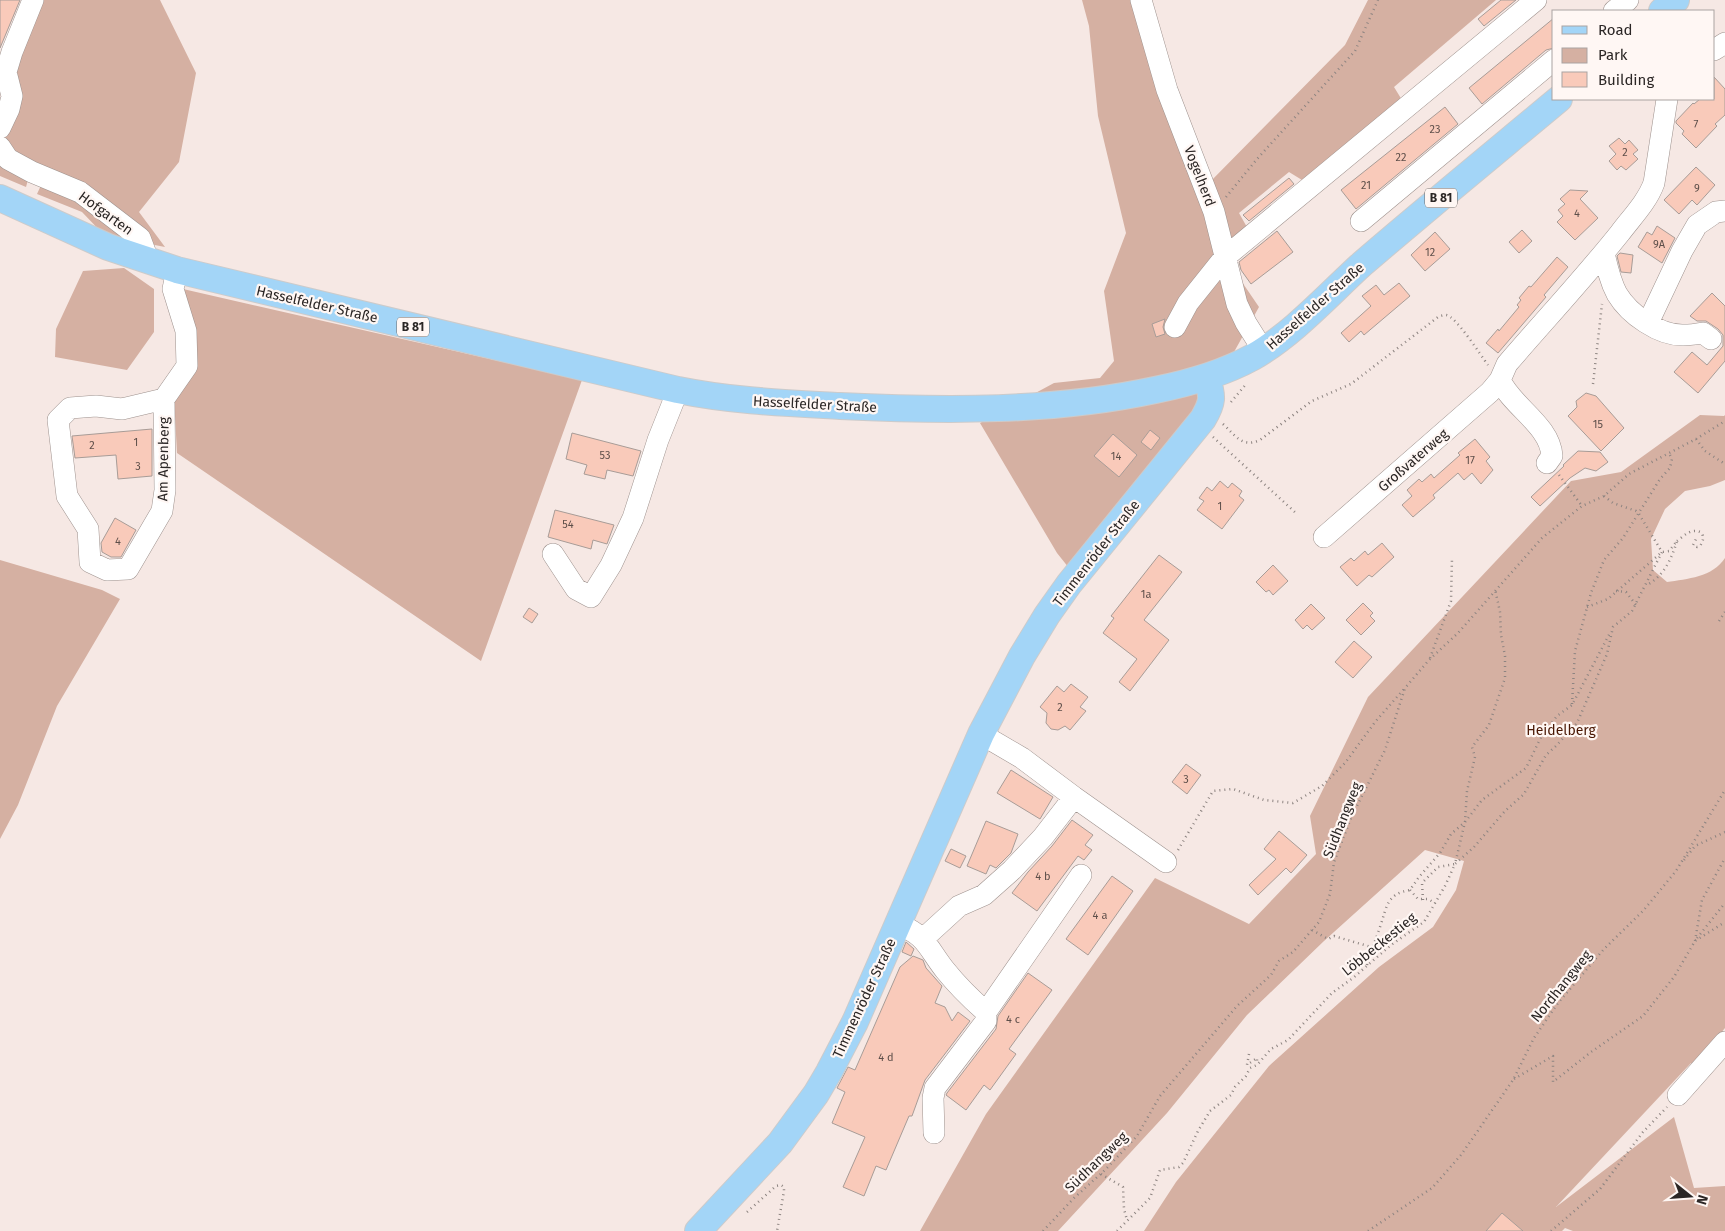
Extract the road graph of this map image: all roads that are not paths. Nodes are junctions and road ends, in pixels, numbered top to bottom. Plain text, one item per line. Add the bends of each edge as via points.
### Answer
1 (33, 0) edge
2 (1141, 0) edge
3 (1536, 0) edge
4 (1628, 0) edge
5 (1676, 0) edge
6 (1615, 10) edge
7 (1663, 10) edge
8 (1552, 62) edge
9 (1558, 100) edge
10 (1667, 100) edge
11 (0, 128) edge
12 (0, 147) edge
13 (0, 198) edge
14 (1725, 211) edge
15 (1361, 221) dead end
16 (1604, 253) junction
17 (1224, 258) junction
18 (149, 262) junction
19 (177, 270) junction
20 (1648, 323) junction
21 (1175, 327) dead end
22 (1711, 339) dead end
23 (1263, 350) junction
24 (1207, 378) junction
25 (1500, 380) junction
26 (678, 390) junction
27 (164, 398) junction
28 (1548, 463) road end
29 (1324, 537) dead end
30 (553, 554) dead end
31 (981, 734) junction
32 (1074, 797) junction
33 (1166, 862) road end
34 (1081, 875) dead end
35 (898, 924) junction
36 (924, 938) junction
37 (986, 1012) junction
38 (1725, 1042) edge
39 (1678, 1095) road end
40 (934, 1133) dead end
41 (698, 1231) edge

1 - 11 street via 6,72 12,96
2 - 17 street, Vogelherd via 1167,90 1214,212
3 - 17 street
4 - 6 street
5 - 7 main road
8 - 15 street
9 - 23 main road, Hasselfelder Straße / B 81
10 - 16 street, Großvaterweg via 1651,193
12 - 18 street, Hofgarten via 8,159 80,192 140,238
13 - 18 main road, Hasselfelder Straße / B 81
14 - 20 street via 1716,212 1697,225
16 - 20 street via 1617,294 1630,310
16 - 25 street, Großvaterweg via 1507,364
17 - 21 street via 1188,303
17 - 23 street, Vogelherd via 1237,304
18 - 19 main road, Hasselfelder Straße / B 81
19 - 26 main road, Hasselfelder Straße / B 81
19 - 27 street, Am Apenberg via 173,289 186,331 187,366
20 - 22 street via 1665,332 1682,336 1703,333
23 - 24 main road, Hasselfelder Straße / B 81
24 - 26 main road, Hasselfelder Straße / B 81 via 1104,400 967,408 768,402
24 - 31 main road, Timmenröder Straße via 1212,394 1208,422 1093,554 1047,615
25 - 28 street via 1510,398 1548,439 1552,456
25 - 29 street, Großvaterweg
26 - 30 street via 633,518 611,565 591,597 576,589
27 - 27 street, Am Apenberg via 122,409 70,408 58,420 67,496 88,529 90,562 107,570 128,569 162,511 165,490
31 - 32 street via 1022,758
31 - 35 main road, Timmenröder Straße
32 - 33 street
32 - 36 street via 1012,870 984,895 959,906
34 - 37 street
35 - 36 street
35 - 41 main road, Timmenröder Straße via 845,1043 816,1094 780,1143
36 - 37 street via 962,990
37 - 40 street via 986,1021 935,1088
38 - 39 street

